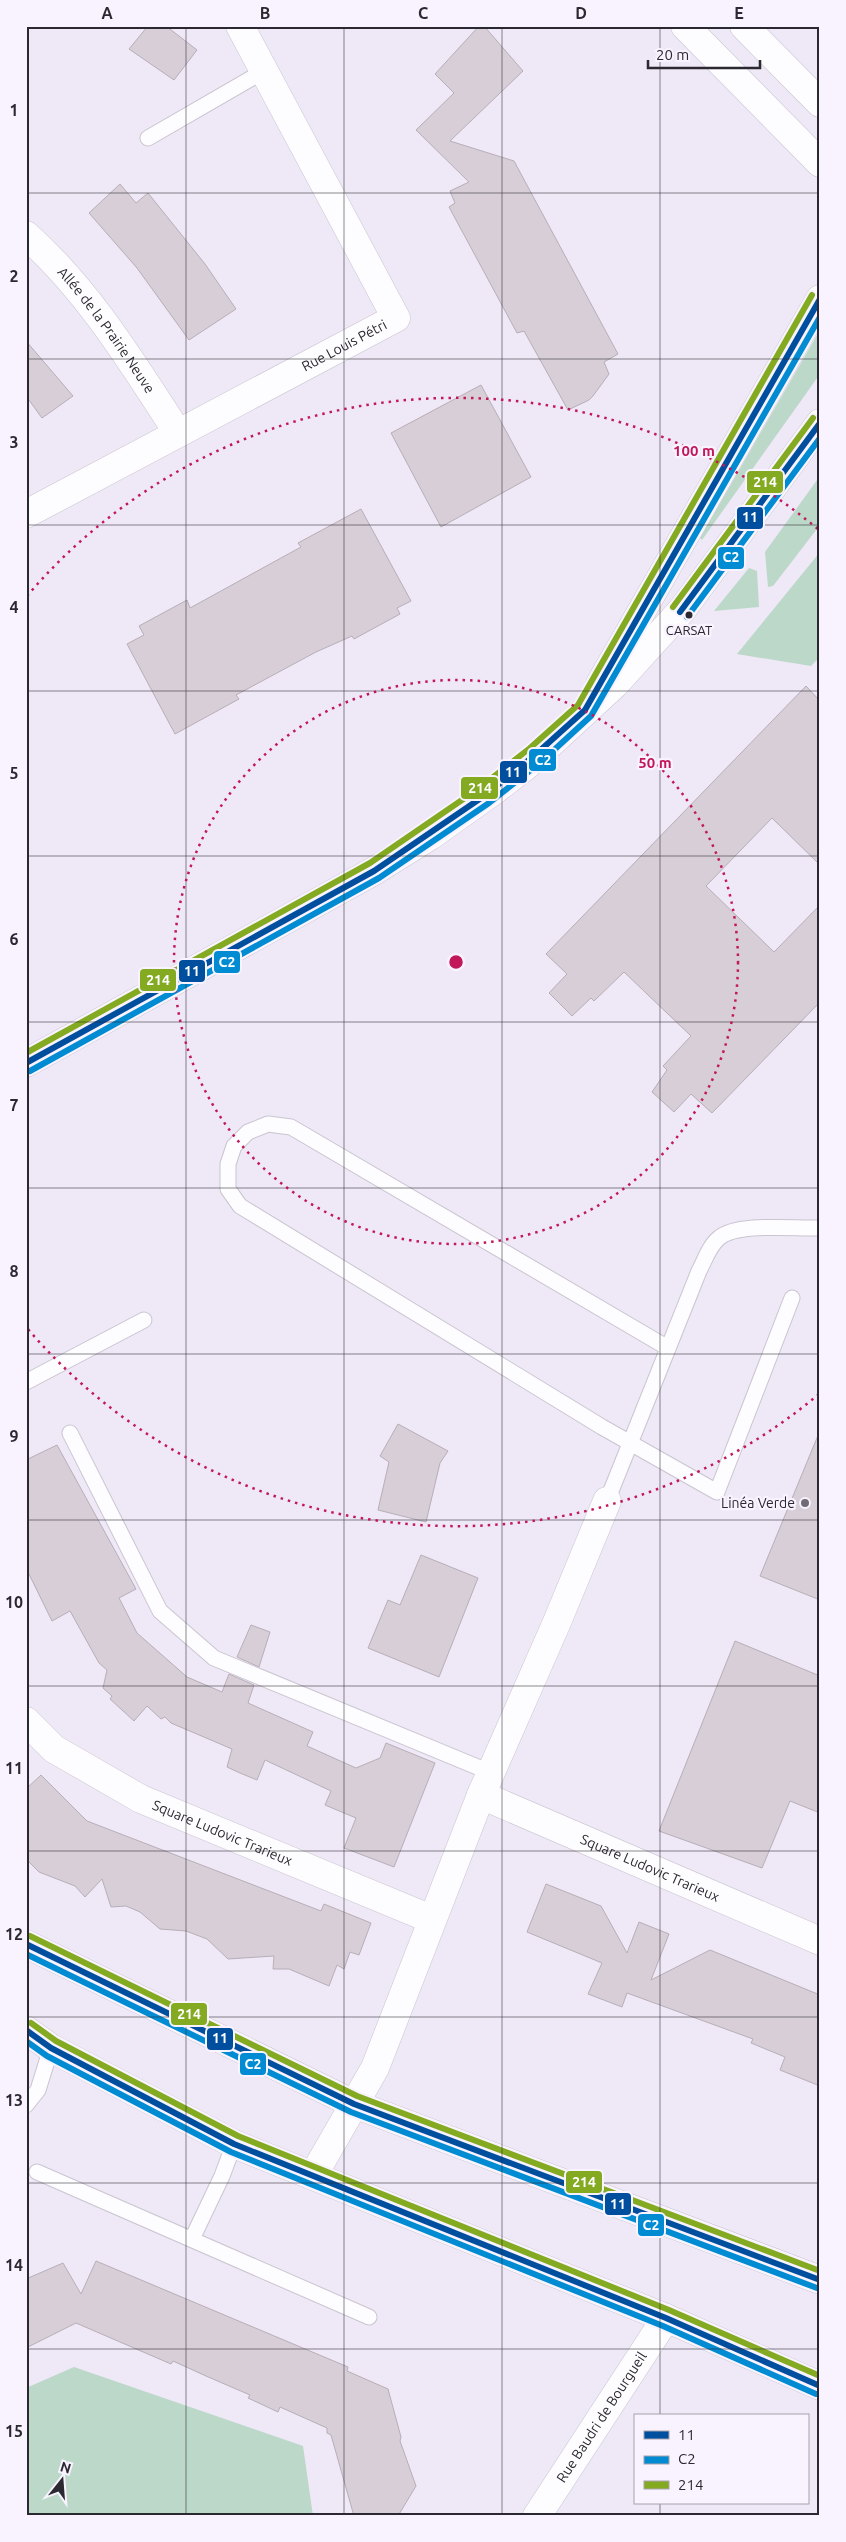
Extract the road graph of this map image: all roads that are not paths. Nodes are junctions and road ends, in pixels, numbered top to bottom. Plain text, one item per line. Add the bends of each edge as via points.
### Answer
1 (240, 26) edge
2 (685, 26) edge
3 (744, 26) edge
4 (264, 71) junction
5 (820, 103) edge
6 (148, 138) dead end
7 (820, 163) edge
8 (26, 235) edge
9 (820, 299) edge
10 (820, 423) edge
11 (178, 433) junction
12 (26, 514) edge
13 (585, 710) junction
14 (26, 1063) edge
15 (820, 1228) edge
16 (792, 1298) dead end
17 (144, 1320) dead end
18 (668, 1348) junction
19 (26, 1382) edge
20 (70, 1433) dead end
21 (630, 1443) junction
22 (606, 1501) joint
23 (26, 1721) edge
24 (486, 1784) junction
25 (431, 1920) junction
26 (820, 1941) edge
27 (26, 1944) edge
28 (26, 2030) edge
29 (51, 2048) junction
30 (354, 2104) junction
31 (26, 2105) edge
32 (234, 2144) junction
33 (37, 2172) dead end
34 (314, 2174) junction
35 (192, 2239) junction
36 (820, 2280) edge
37 (369, 2316) dead end
38 (666, 2318) junction
39 (820, 2386) edge
40 (537, 2516) edge

1 - 4 street, Rue Louis Pétri
2 - 7 street
3 - 5 street
4 - 6 lane
4 - 11 street, Rue Louis Pétri via 396,318
8 - 11 street, Allée de la Prairie Neuve via 54,260 117,340
9 - 13 street
10 - 13 street via 682,610 615,684
11 - 12 street, Rue Louis Pétri
13 - 14 street via 519,771 422,841 318,904
15 - 18 lane via 746,1229 729,1231 719,1238 699,1271
16 - 21 lane via 717,1492
17 - 19 lane
18 - 21 lane
18 - 21 lane via 291,1127 268,1124 248,1132 234,1146 228,1164 228,1189 240,1206
20 - 24 lane via 160,1611 214,1658
21 - 22 lane
22 - 24 street
23 - 25 street, Square Ludovic Trarieux via 54,1749 141,1799
24 - 25 street
24 - 26 street, Square Ludovic Trarieux
25 - 30 street via 375,2068
27 - 30 street
28 - 29 street
29 - 31 lane via 38,2090
29 - 32 street
30 - 34 street
30 - 36 street
32 - 34 street
32 - 35 lane
33 - 35 lane
34 - 38 street
35 - 37 lane
38 - 39 street
38 - 40 street, Rue Baudri de Bourgueil

